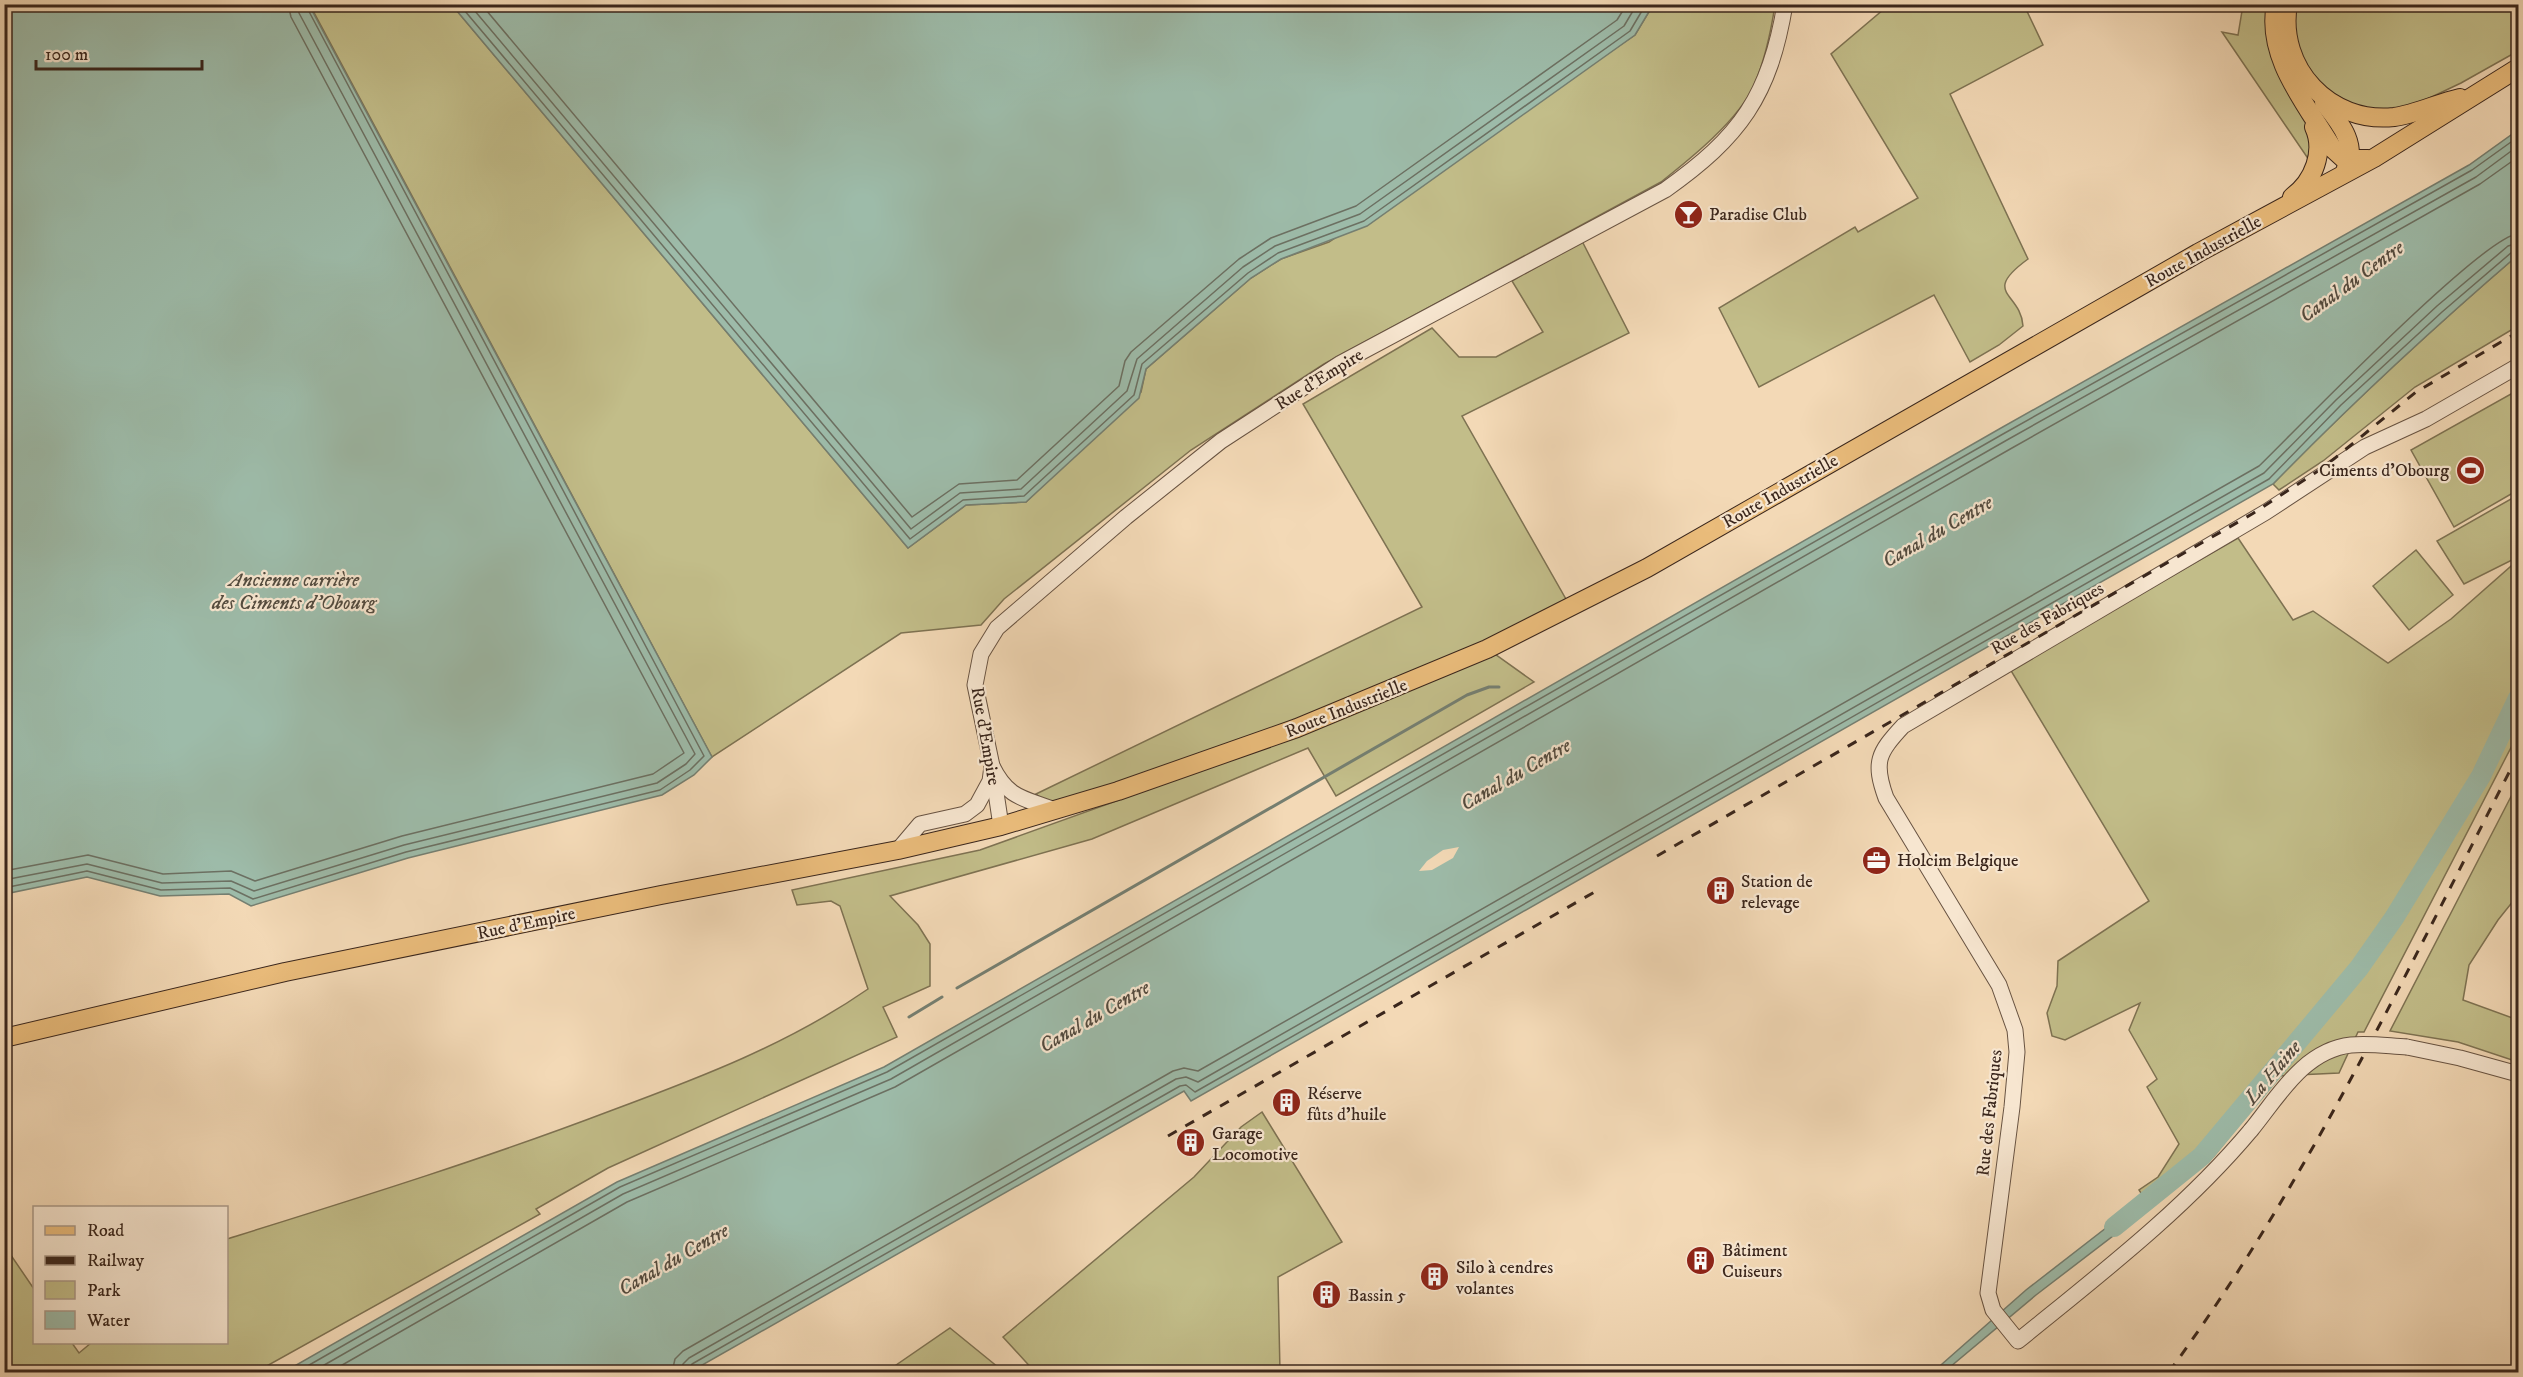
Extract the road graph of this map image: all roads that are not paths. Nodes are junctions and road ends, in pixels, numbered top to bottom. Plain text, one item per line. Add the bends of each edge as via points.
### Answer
1 (1785, 4) edge
2 (2276, 4) edge
3 (2288, 4) edge
4 (2282, 63) junction
5 (2518, 68) edge
6 (2482, 92) junction
7 (2319, 95) junction
8 (2346, 168) junction
9 (2273, 211) junction
10 (2518, 366) edge
11 (992, 766) junction
12 (1055, 810) junction
13 (1000, 826) junction
14 (898, 850) junction
15 (4, 1038) edge
16 (2518, 1074) edge

1 - 11 street, Rue d'Empire via 1768,76 1757,99 1737,128 1694,170 1655,196 1341,363 1221,441 997,628 981,654 975,685
2 - 4 main road via 2274,32
3 - 7 main road via 2286,26 2294,57
4 - 8 main road
4 - 9 main road via 2315,130 2320,151 2298,193
5 - 6 main road, Route Industrielle
6 - 7 main road via 2407,115 2377,118 2346,111
6 - 8 main road, Route Industrielle via 2374,158
7 - 8 main road via 2344,129 2348,140
8 - 9 main road, Route Industrielle
9 - 12 main road, Route Industrielle via 1647,568 1511,638 1269,739
10 - 16 street, Rue des Fabriques, bridge via 2426,419 2365,447 2266,512 1912,721 1882,749 1879,779 1886,798 1999,985 2015,1030 2012,1107 1989,1299 2018,1341 2169,1215 2226,1160 2304,1065 2322,1053 2352,1044 2407,1047
11 - 12 street via 1013,795
11 - 13 street, Rue d'Empire
11 - 14 street via 990,781 977,805 965,814 920,824
12 - 13 main road, Route Industrielle
13 - 14 main road, Rue d'Empire
14 - 15 main road, Rue d'Empire via 285,972

